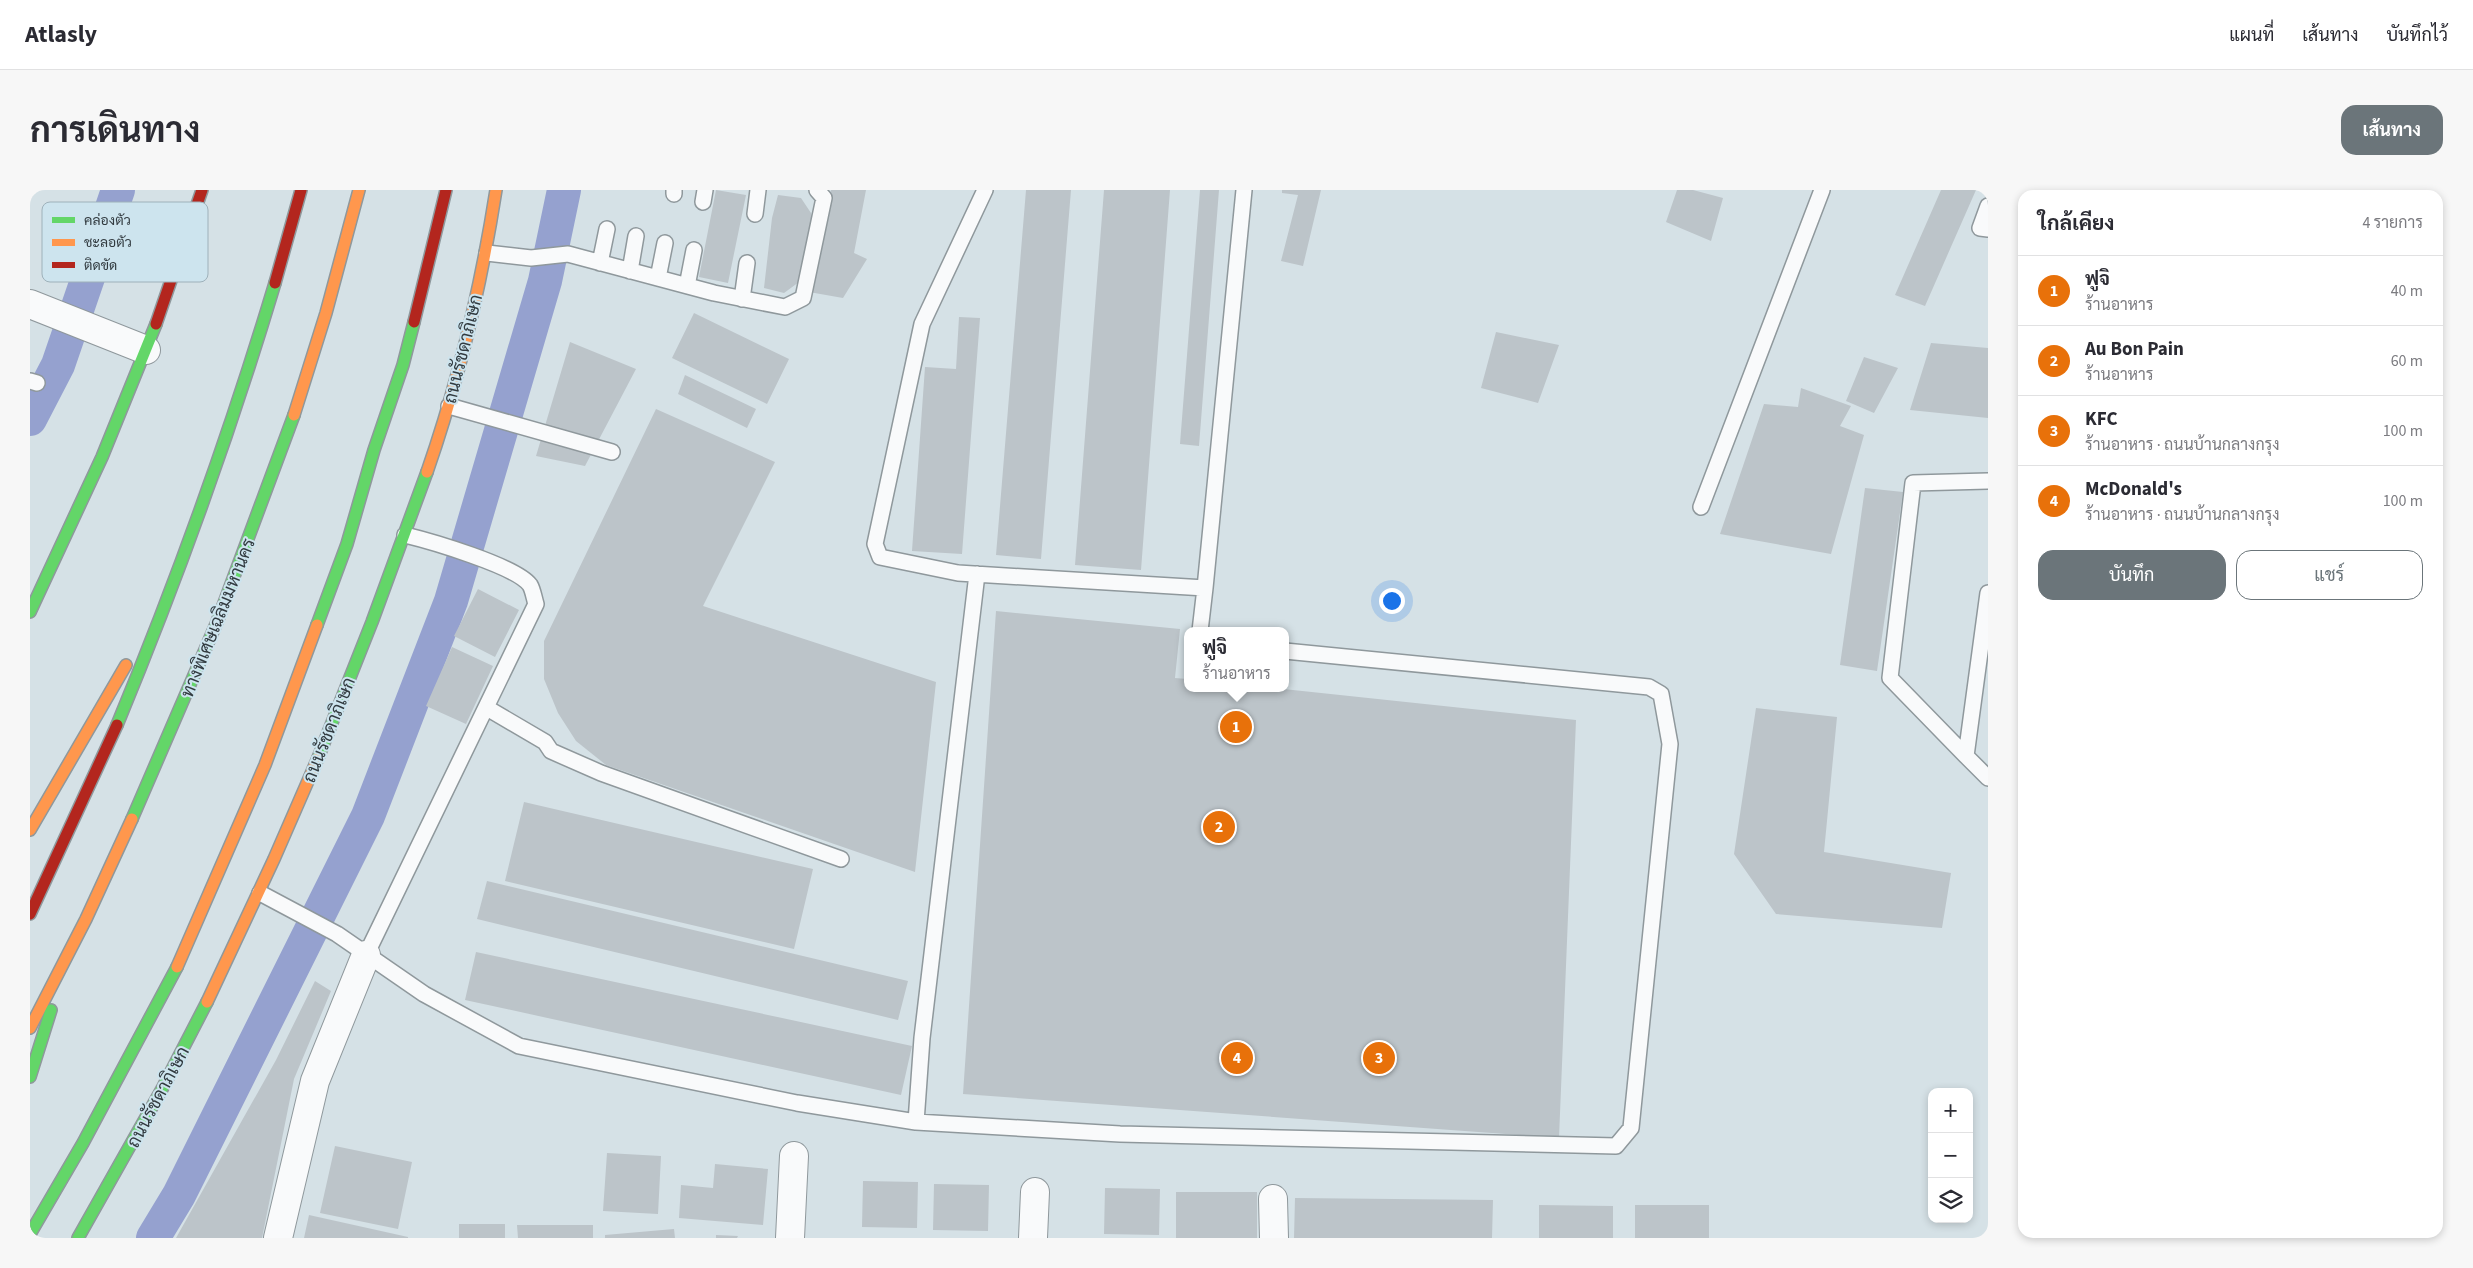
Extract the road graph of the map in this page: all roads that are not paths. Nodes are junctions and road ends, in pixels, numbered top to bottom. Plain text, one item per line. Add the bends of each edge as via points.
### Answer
1 (202, 190) edge
2 (300, 190) edge
3 (359, 190) edge
4 (446, 190) edge
5 (496, 190) edge
6 (758, 190) edge
7 (817, 190) edge
8 (985, 190) edge
9 (1244, 190) edge
10 (1822, 190) edge
11 (198, 202) edge
12 (1988, 206) edge
13 (755, 214) dead end
14 (607, 229) dead end
15 (1988, 229) edge
16 (636, 236) dead end
17 (665, 243) dead end
18 (694, 250) dead end
19 (487, 253) junction
20 (600, 263) junction
21 (747, 263) dead end
22 (630, 270) junction
23 (658, 278) junction
24 (170, 282) edge
25 (687, 286) junction
26 (742, 299) junction
27 (30, 304) edge
28 (146, 350) junction
29 (449, 406) junction
30 (612, 452) dead end
31 (1988, 481) edge
32 (1701, 507) dead end
33 (405, 535) junction
34 (976, 574) junction
35 (177, 577) junction
36 (1205, 588) junction
37 (1988, 596) edge
38 (30, 612) edge
39 (1200, 627) edge
40 (1289, 651) edge
41 (487, 708) junction
42 (1966, 756) junction
43 (1988, 778) edge
44 (30, 830) edge
45 (841, 859) dead end
46 (260, 893) junction
47 (30, 914) edge
48 (366, 955) junction
49 (64, 965) junction
50 (30, 1028) edge
51 (30, 1077) edge
52 (916, 1122) junction
53 (794, 1156) dead end
54 (1035, 1192) dead end
55 (1273, 1199) dead end
56 (30, 1234) edge
57 (78, 1238) edge
58 (278, 1238) edge
59 (790, 1238) edge
60 (1033, 1238) edge
61 (1274, 1238) edge

1 - 11 main road
2 - 35 main road via 217,465
3 - 49 main road, ทางพิเศษเฉลิมมหานคร via 316,343 250,538 159,760
4 - 56 main road via 403,365 347,544 265,764 170,982
5 - 19 main road, ถนนรัชดาภิเษก
6 - 13 lane
7 - 26 lane via 824,198 803,298 785,307
8 - 34 lane via 922,324 875,544 880,557
9 - 36 lane
10 - 32 lane
12 - 15 lane via 1980,228
14 - 20 lane
16 - 22 lane
17 - 23 lane
18 - 25 lane
19 - 20 lane via 531,258 568,254
19 - 29 main road, ถนนรัชดาภิเษก
20 - 22 lane
21 - 26 lane
22 - 23 lane
23 - 25 lane
24 - 28 main road
25 - 26 lane
27 - 28 street
28 - 38 main road via 87,491
29 - 30 lane
29 - 33 main road, ถนนรัชดาภิเษก
31 - 42 lane via 1913,483 1890,678
33 - 41 lane via 440,544 513,572 530,585 536,604
33 - 46 main road, ถนนรัชดาภิเษก via 316,766
34 - 36 lane
34 - 52 lane via 922,1038
35 - 44 main road
35 - 47 main road via 73,828
36 - 39 lane
37 - 42 lane
40 - 52 lane via 1649,687 1661,694 1670,744 1631,1128 1626,1137 1616,1146 1120,1134
41 - 45 lane via 545,742 550,751 601,774
41 - 48 lane
42 - 43 lane
46 - 48 lane via 337,934
46 - 57 main road, ถนนรัชดาภิเษก via 195,1028 129,1152
48 - 52 lane via 424,994 519,1046 797,1103
48 - 58 street via 315,1081
49 - 50 main road, ทางพิเศษเฉลิมมหานคร
49 - 51 main road
53 - 59 street
54 - 60 street
55 - 61 street

